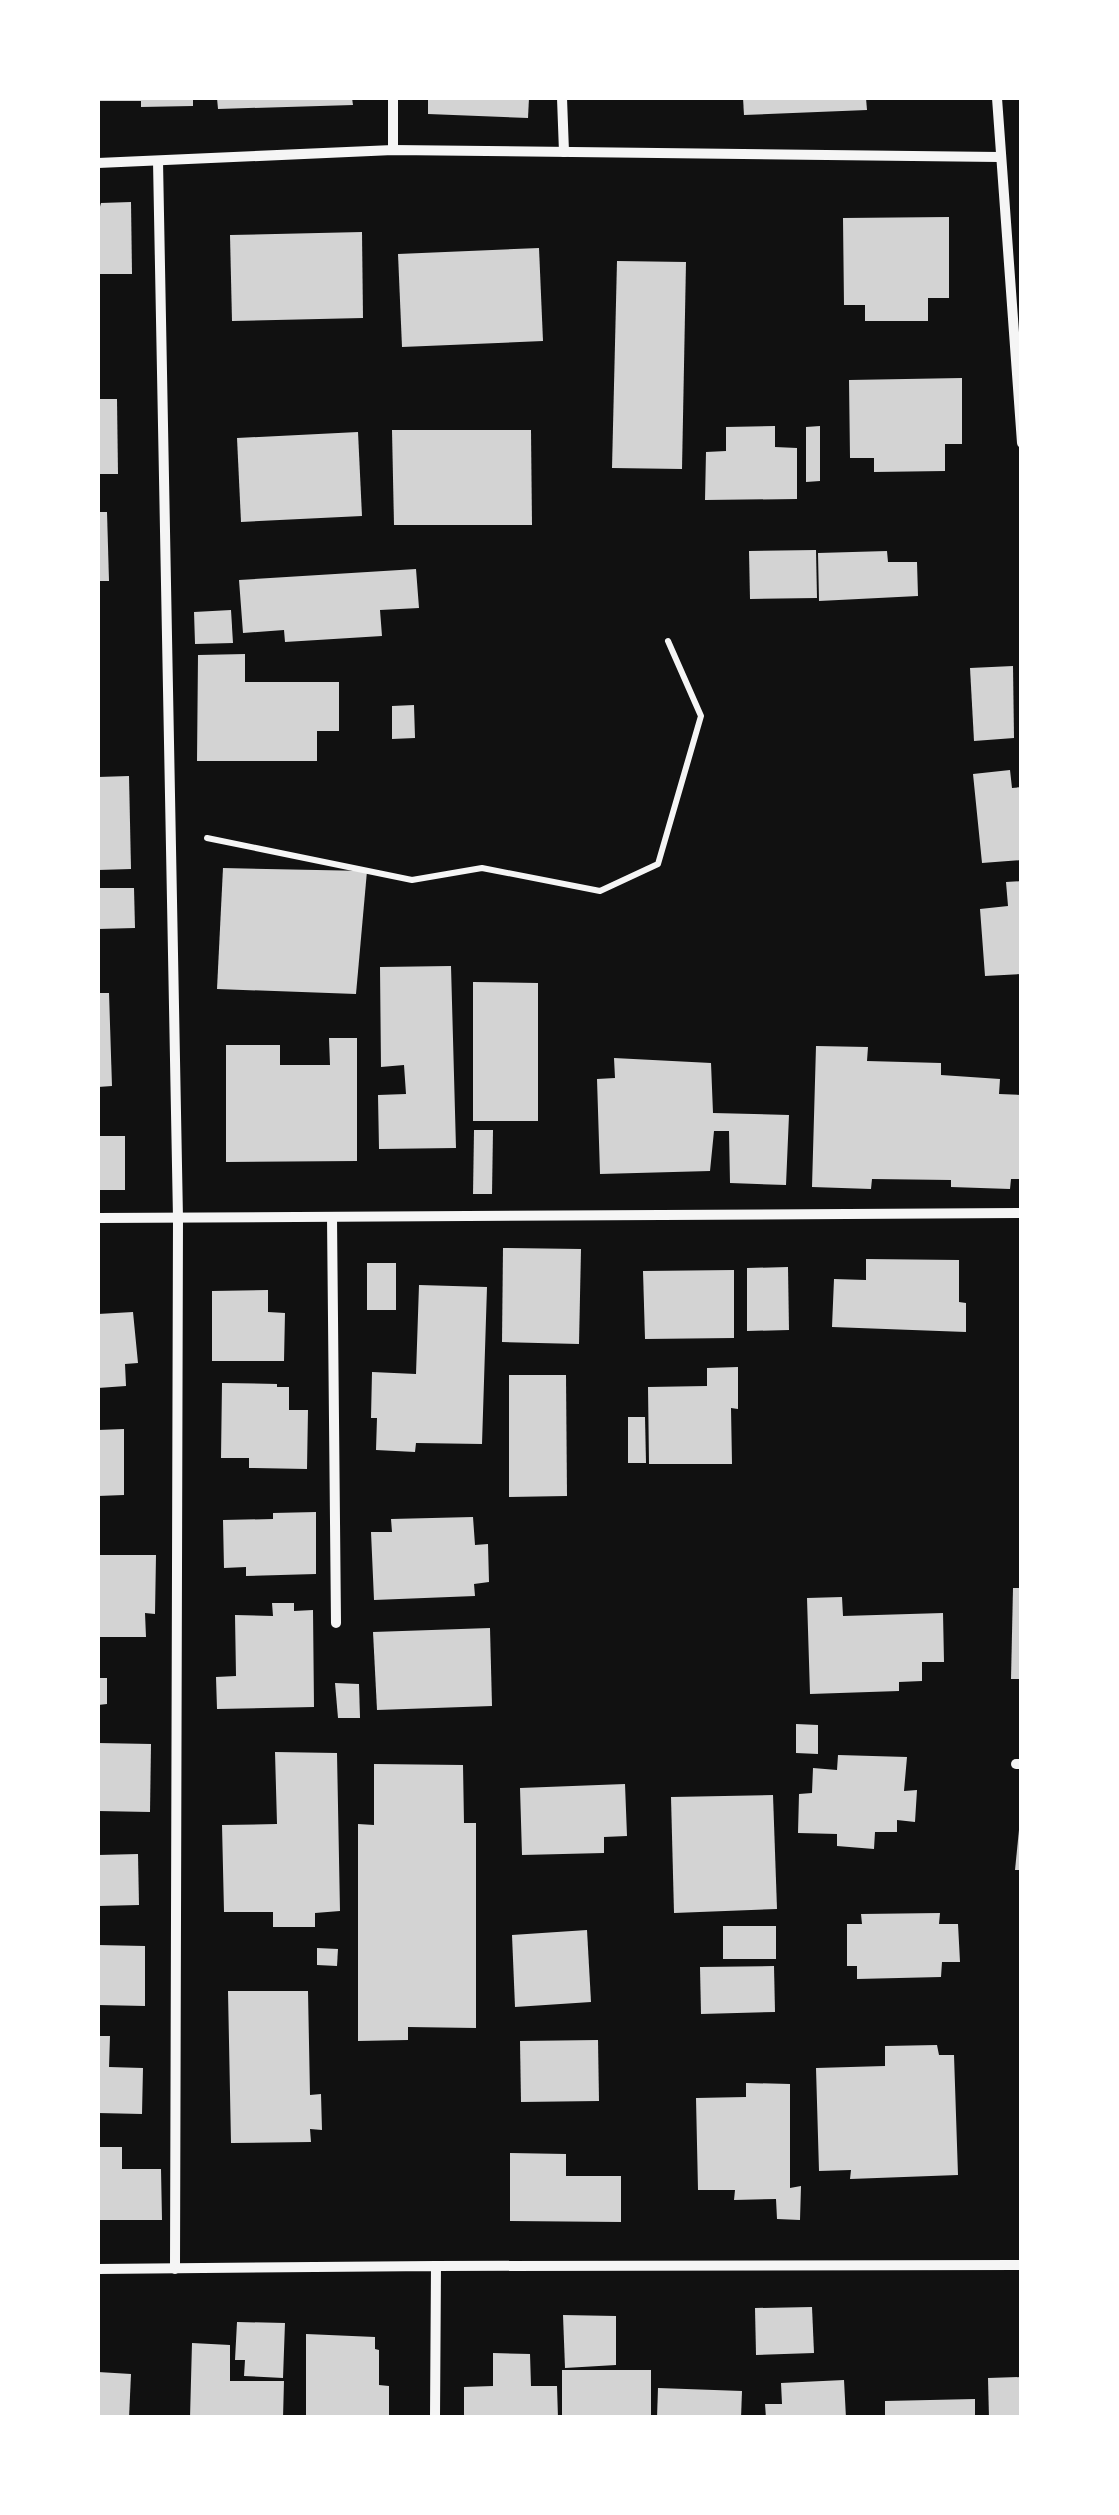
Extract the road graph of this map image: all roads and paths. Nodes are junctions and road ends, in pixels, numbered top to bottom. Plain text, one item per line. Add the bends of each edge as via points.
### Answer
1 (393, 98) edge
2 (562, 98) edge
3 (997, 98) edge
4 (393, 150) junction
5 (564, 152) junction
6 (1000, 158) junction
7 (158, 161) junction
8 (98, 163) edge
9 (1016, 288) edge
10 (1022, 443) edge
11 (668, 641) dead end
12 (172, 831) junction
13 (1022, 1213) edge
14 (332, 1217) junction
15 (98, 1218) edge
16 (178, 1218) junction
17 (336, 1623) dead end
18 (1022, 2265) edge
19 (436, 2266) junction
20 (175, 2268) junction
21 (98, 2269) edge
22 (435, 2418) edge

1 - 4 street
2 - 5 street
3 - 6 street
4 - 5 street
4 - 7 street
5 - 6 street
6 - 9 street
7 - 8 street
7 - 12 street
9 - 10 street
11 - 12 path via 701,716 658,864 600,891 482,868 412,880
12 - 16 street
13 - 14 street
14 - 16 street
14 - 17 street
15 - 16 street
16 - 20 street
18 - 19 street
19 - 20 street
19 - 22 street
20 - 21 street

